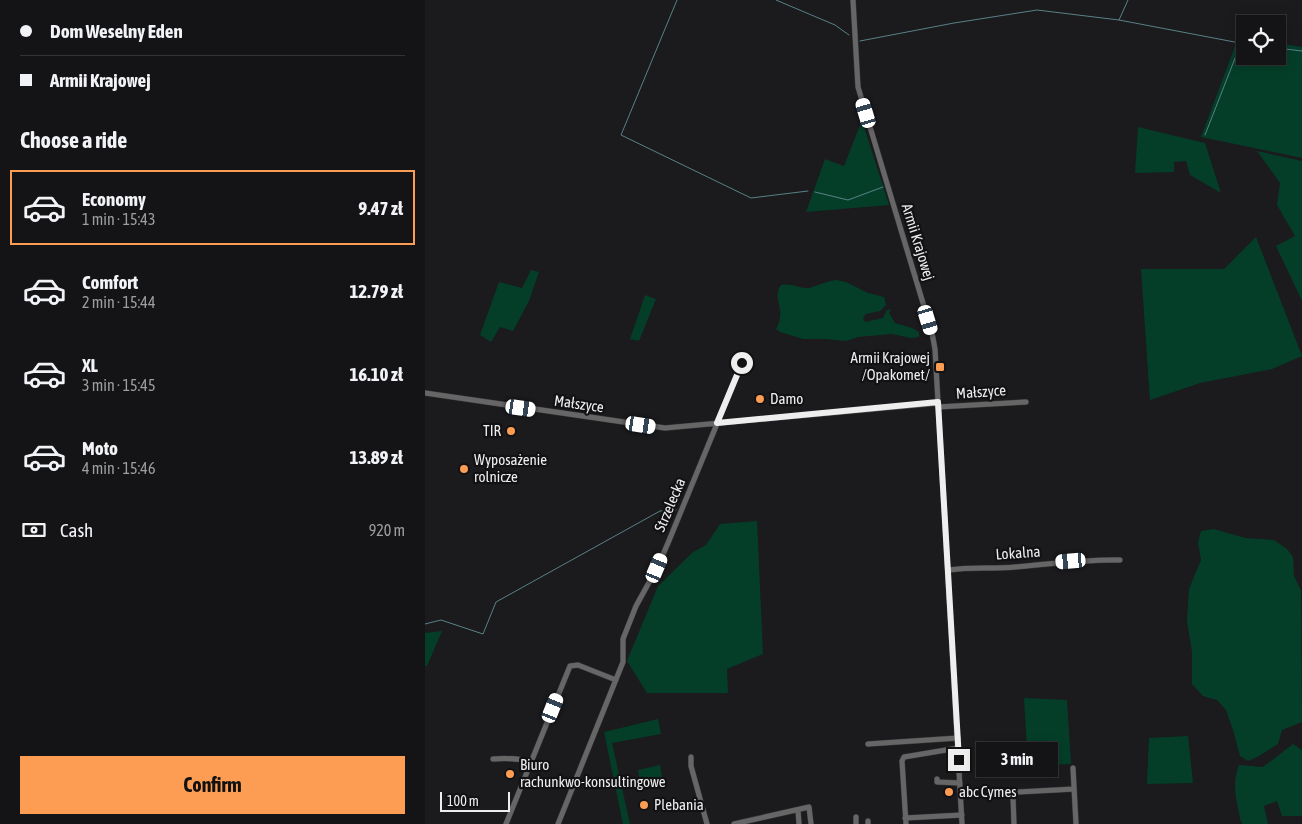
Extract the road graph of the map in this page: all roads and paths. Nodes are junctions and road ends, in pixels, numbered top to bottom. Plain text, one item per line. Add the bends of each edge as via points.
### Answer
1 (853, 0) edge
2 (742, 363) dead end
3 (425, 393) edge
4 (1026, 402) dead end
5 (938, 405) junction
6 (717, 423) junction
7 (1120, 560) dead end
8 (949, 570) junction
9 (616, 680) junction
10 (958, 738) junction
11 (868, 744) dead end
12 (958, 748) junction
13 (691, 757) dead end
14 (493, 759) dead end
15 (531, 762) junction
16 (1073, 768) dead end
17 (937, 779) dead end
18 (960, 783) junction
19 (1073, 789) junction
20 (798, 810) junction
21 (962, 815) junction
22 (856, 817) dead end
23 (906, 821) edge
24 (506, 824) edge
25 (558, 824) edge
26 (707, 824) edge
27 (734, 824) edge
28 (799, 824) edge
29 (811, 824) edge
30 (856, 824) edge
31 (962, 824) edge
32 (1015, 824) edge
33 (1075, 824) edge

1 - 5 street, Armii Krajowej via 860,95 933,340
2 - 6 street, Strzelecka
3 - 6 street, Małszyce via 655,428
4 - 5 street, Małszyce
5 - 6 street, Małszyce
5 - 8 street, Armii Krajowej
6 - 9 street, Strzelecka via 657,568 636,606 623,639 623,662
7 - 8 street, Lokalna
8 - 10 street, Armii Krajowej
9 - 15 street via 578,665 570,666
9 - 25 street, Strzelecka
10 - 11 street
10 - 12 street, Armii Krajowej
12 - 18 street, Armii Krajowej
12 - 23 street via 904,756
13 - 26 street
14 - 15 street
15 - 24 street
16 - 19 street
17 - 18 street via 937,782
18 - 21 street, Armii Krajowej
19 - 32 street via 1018,792 1013,797
19 - 33 street
20 - 27 street
20 - 28 street
20 - 29 street via 809,807
21 - 23 street
21 - 31 street, Armii Krajowej
22 - 30 street

